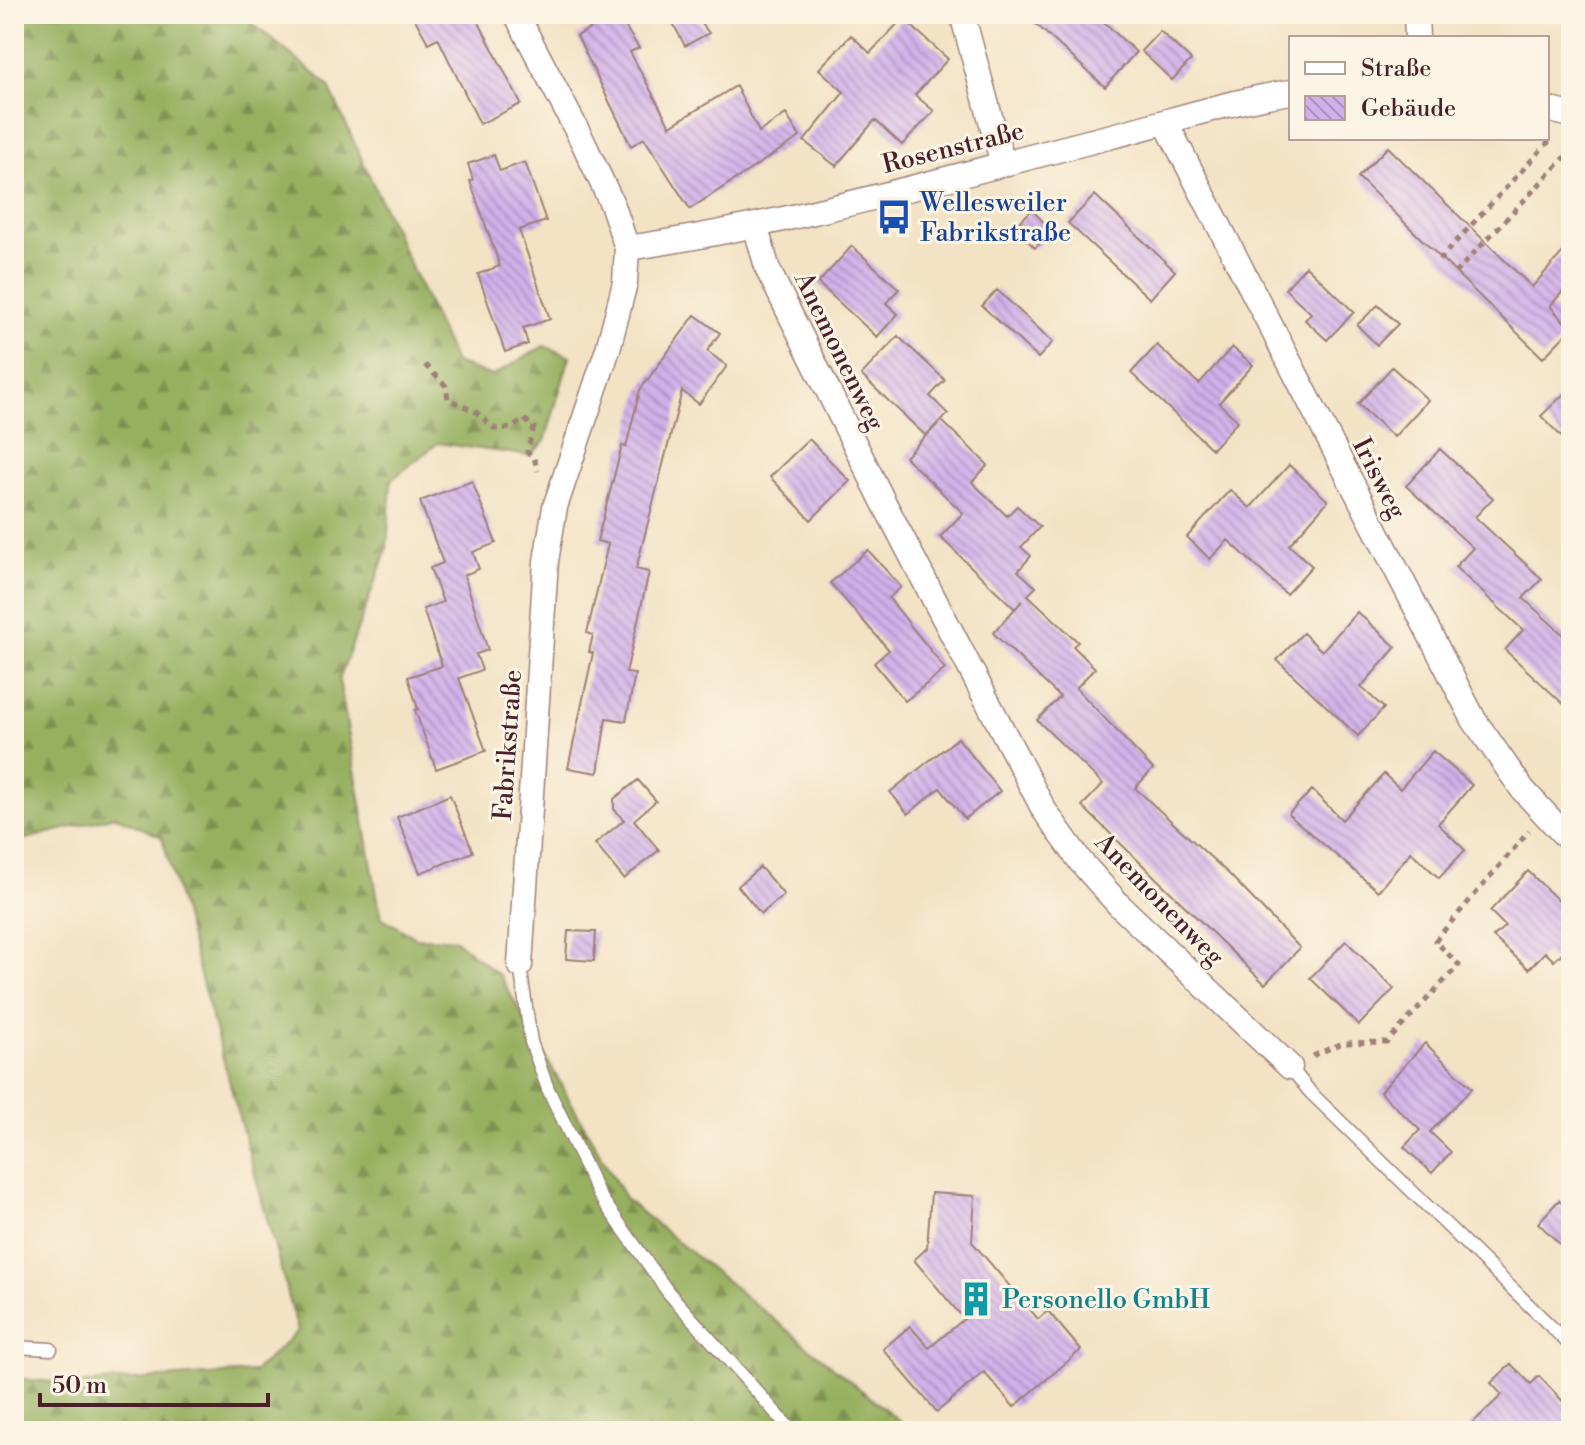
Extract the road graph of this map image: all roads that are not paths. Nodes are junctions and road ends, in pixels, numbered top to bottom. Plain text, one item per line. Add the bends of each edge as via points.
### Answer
1 (516, 14) edge
2 (962, 14) edge
3 (1416, 14) edge
4 (1417, 36) edge
5 (1289, 92) edge
6 (1166, 123) junction
7 (1003, 164) junction
8 (755, 225) junction
9 (627, 248) junction
10 (1571, 842) edge
11 (520, 965) joint
12 (1290, 1067) joint
13 (1571, 1346) edge
14 (14, 1347) edge
15 (51, 1349) dead end
16 (792, 1431) edge

1 - 9 street, Fabrikstraße via 589,155
2 - 7 street
3 - 4 street
5 - 6 street, Rosenstraße
6 - 7 street, Rosenstraße
6 - 10 street, Irisweg via 1468,707 1523,790
7 - 8 street, Rosenstraße
8 - 9 street, Rosenstraße
8 - 12 street, Anemonenweg via 775,284 1044,810 1119,905
9 - 11 street, Fabrikstraße via 625,283 608,349 555,507 546,561
11 - 16 lane, Fabrikstraße via 531,1042 599,1195 668,1292
12 - 13 lane, Anemonenweg
14 - 15 lane

